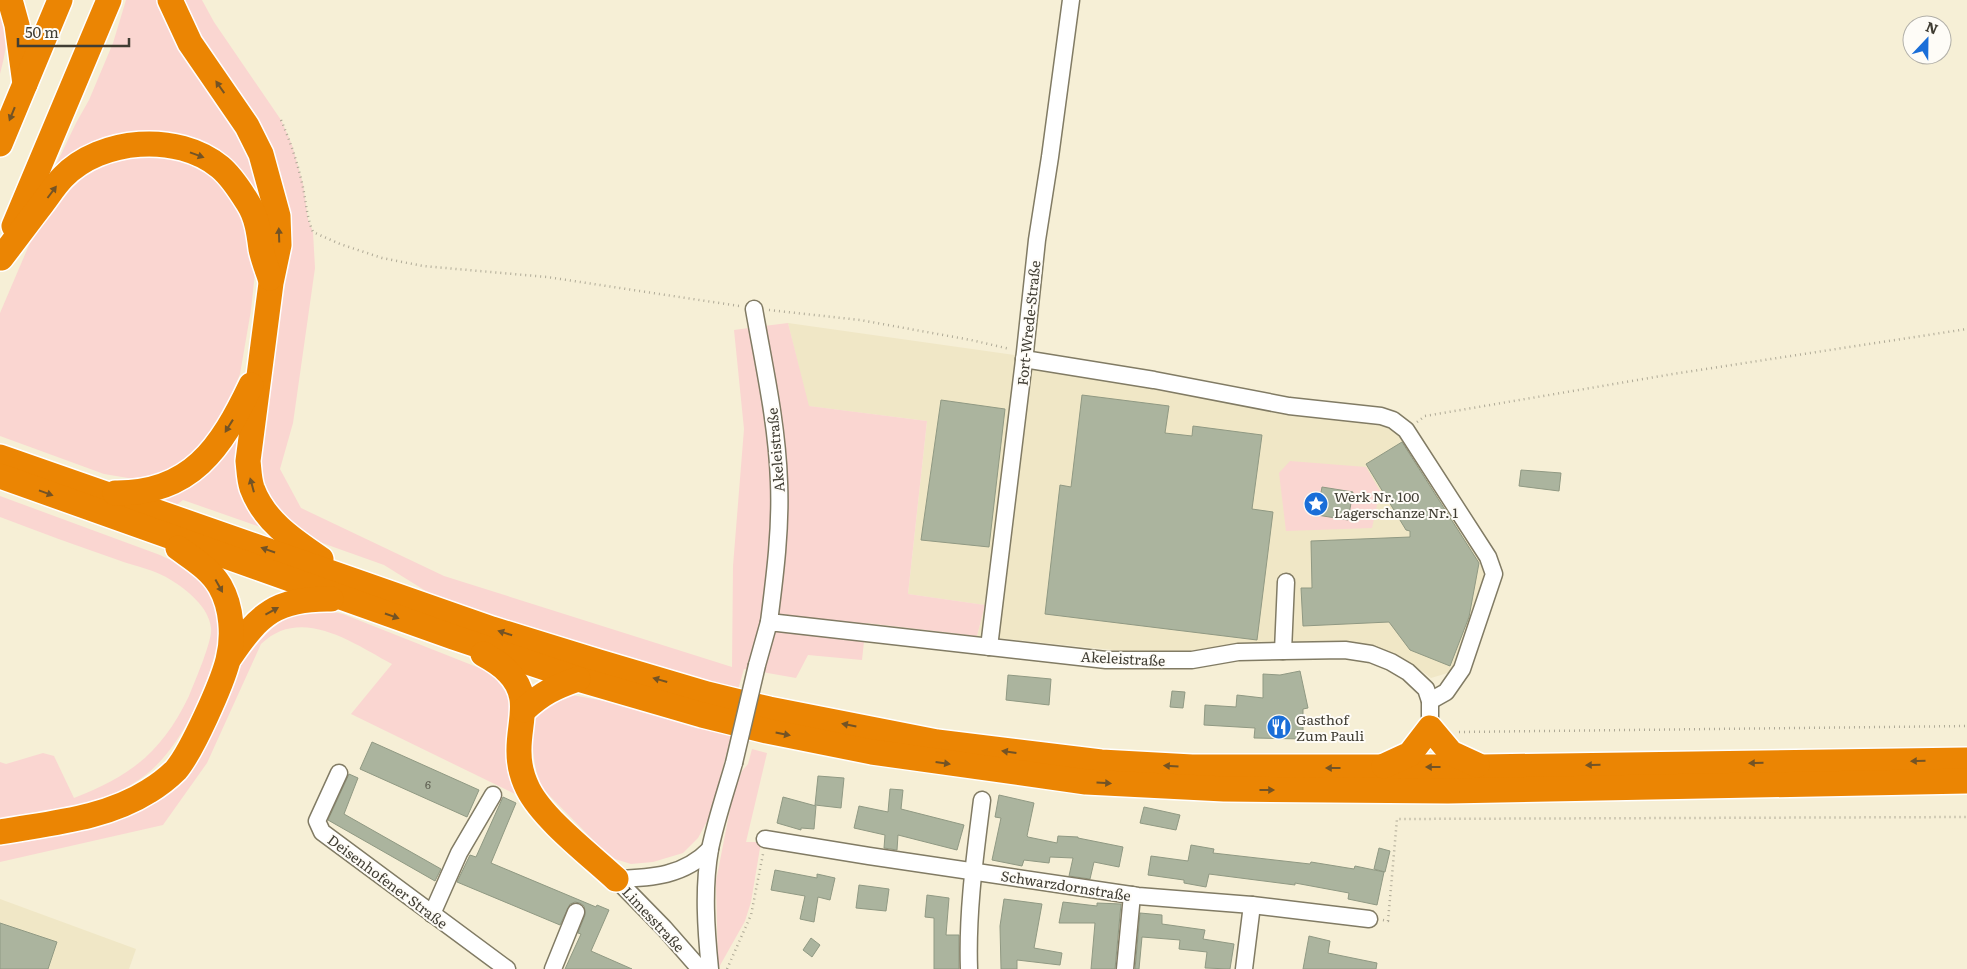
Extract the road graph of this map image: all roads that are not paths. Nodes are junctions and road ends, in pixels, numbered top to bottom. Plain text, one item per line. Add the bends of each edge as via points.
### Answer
1 (10, 0) edge
2 (60, 0) edge
3 (102, 0) edge
4 (109, 0) edge
5 (170, 0) edge
6 (1071, 0) edge
7 (25, 84) junction
8 (0, 144) edge
9 (0, 255) edge
10 (271, 283) junction
11 (754, 309) road end
12 (1025, 356) junction
13 (260, 367) junction
14 (0, 457) edge
15 (0, 476) edge
16 (100, 493) junction
17 (155, 532) junction
18 (1286, 582) dead end
19 (347, 589) junction
20 (769, 622) junction
21 (453, 637) junction
22 (990, 647) junction
23 (1283, 651) junction
24 (228, 659) junction
25 (578, 679) junction
26 (1430, 702) junction
27 (524, 710) junction
28 (1441, 730) junction
29 (1967, 760) edge
30 (734, 763) joint
31 (1382, 767) junction
32 (1482, 767) junction
33 (339, 773) dead end
34 (1967, 781) edge
35 (493, 795) dead end
36 (982, 800) dead end
37 (0, 832) edge
38 (765, 839) road end
39 (710, 849) junction
40 (973, 871) junction
41 (616, 878) junction
42 (1132, 895) junction
43 (1252, 905) junction
44 (576, 912) dead end
45 (432, 914) junction
46 (1369, 919) road end
47 (507, 969) edge
48 (553, 969) edge
49 (700, 969) edge
50 (710, 969) edge
51 (969, 969) edge
52 (1125, 969) edge
53 (1244, 969) edge

1 - 7 highway
2 - 7 highway
3 - 9 highway
4 - 9 highway
10 -> 5 highway via 279,245 278,216 261,154 247,126 190,43
6 - 12 street, Fort-Wrede-Straße via 1037,240
7 -> 8 highway
9 -> 10 highway via 63,177 76,166 113,147 135,144 172,146 204,157 231,178 249,204 256,222
10 - 13 highway
11 - 20 street, Akeleistraße via 773,414 779,481 776,562
12 - 22 street, Fort-Wrede-Straße
12 - 26 street via 1289,406 1380,416 1393,420 1406,430 1488,557 1494,574 1462,669 1446,692
13 -> 16 highway via 214,450 185,476 152,490
19 -> 13 highway via 274,524 251,486 248,460
14 - 16 highway
15 -> 17 highway
19 -> 16 highway
17 - 19 highway
17 -> 24 highway via 196,561 220,587 230,615
18 - 23 street
19 -> 21 highway
24 -> 19 highway via 246,633 269,612 290,602
31 -> 19 highway via 1192,767 1101,762 937,742 707,694
20 - 22 street, Akeleistraße
20 - 30 street, Akeleistraße, bridge
21 - 25 highway
21 - 27 highway via 509,672 522,696
22 - 23 street, Akeleistraße via 1106,660 1151,661
23 - 26 street, Akeleistraße via 1345,650 1371,654 1408,672 1426,689
24 - 37 highway via 192,743 176,769 158,785 131,802 108,811
25 - 27 highway via 548,690
25 -> 34 highway via 767,731 872,752 1086,782 1224,789 1448,791
26 - 28 street
27 - 41 highway via 519,751 521,772 528,790 545,813
28 - 31 highway via 1410,754
28 - 32 highway via 1451,753
29 -> 32 highway
30 - 39 street, Limesstraße
32 -> 31 highway
33 - 45 street, Deisenhofener Straße via 316,821 322,832
35 - 45 street via 459,853
36 - 40 street
38 - 40 street, Schwarzdornstraße
39 - 41 street, Limesstraße via 699,861 673,873
39 - 50 street, Limesstraße via 707,941
40 - 42 street, Schwarzdornstraße
40 - 51 street
41 - 49 street, Limesstraße
42 - 43 street, Schwarzdornstraße
42 - 52 street
43 - 46 street, Schwarzdornstraße
43 - 53 street
44 - 48 street
45 - 47 street, Deisenhofener Straße

